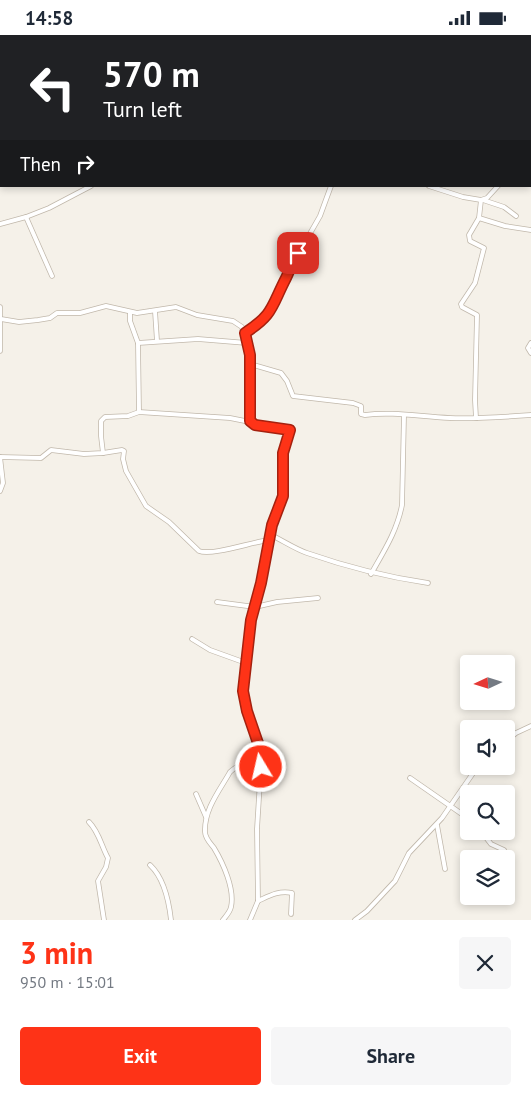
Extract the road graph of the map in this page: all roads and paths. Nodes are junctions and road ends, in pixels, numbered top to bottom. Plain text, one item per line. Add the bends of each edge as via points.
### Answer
1 (89, 187) edge
2 (331, 187) edge
3 (436, 187) edge
4 (497, 187) edge
5 (482, 200) junction
6 (516, 216) dead end
7 (26, 217) junction
8 (479, 218) junction
9 (0, 224) edge
10 (531, 230) edge
11 (52, 277) dead end
12 (0, 307) edge
13 (156, 311) junction
14 (130, 312) junction
15 (1, 319) edge
16 (245, 333) junction
17 (157, 341) junction
18 (138, 343) junction
19 (247, 343) junction
20 (531, 343) edge
21 (0, 351) edge
22 (531, 353) edge
23 (250, 364) junction
24 (138, 412) junction
25 (404, 415) junction
26 (531, 415) edge
27 (476, 418) junction
28 (250, 421) junction
29 (103, 453) junction
30 (0, 457) edge
31 (0, 491) edge
32 (269, 534) junction
33 (269, 540) junction
34 (371, 573) junction
35 (428, 583) dead end
36 (318, 599) dead end
37 (217, 602) dead end
38 (255, 607) junction
39 (192, 639) dead end
40 (246, 663) junction
41 (531, 726) edge
42 (515, 735) edge
43 (260, 749) junction
44 (472, 775) edge
45 (410, 778) dead end
46 (196, 794) dead end
47 (451, 807) junction
48 (460, 813) edge
49 (206, 817) junction
50 (89, 822) dead end
51 (437, 825) junction
52 (488, 840) edge
53 (504, 850) dead end
54 (150, 865) dead end
55 (445, 869) dead end
56 (258, 901) junction
57 (291, 914) dead end
58 (104, 920) edge
59 (171, 920) edge
60 (223, 920) edge
61 (250, 920) edge
62 (355, 920) edge

1 - 7 street
2 - 16 street via 320,216 297,255 272,309 266,318
3 - 5 street
4 - 5 street
5 - 6 street via 504,207
5 - 8 street
7 - 9 street
7 - 11 street
8 - 10 street via 505,227
8 - 27 street via 469,238 484,251 475,283 461,304 477,315
12 - 15 street
13 - 14 street
13 - 16 street via 176,307 197,315 233,321
13 - 17 street
14 - 15 street via 102,306 80,313 58,313 38,321
14 - 18 street
15 - 21 street
16 - 19 street
17 - 18 street
17 - 19 street via 198,339
18 - 24 street
19 - 23 street
20 - 22 street via 528,349
23 - 25 street via 281,373 293,396 353,403 361,407 361,414 365,415
23 - 28 street
24 - 28 street
24 - 29 street via 103,418 100,436
25 - 27 street
25 - 34 street via 400,519
26 - 27 street
28 - 32 street via 255,425 290,430 283,453 283,496
29 - 30 street via 51,450 41,458
29 - 33 street via 124,451 126,471 146,506 169,522 199,551 214,552
30 - 31 street via 3,483
32 - 33 street
32 - 34 street via 306,553
33 - 38 street
34 - 35 street
36 - 38 street via 277,601
37 - 38 street
38 - 40 street
39 - 40 street via 210,650
40 - 43 street via 244,699
41 - 42 street
43 - 49 street via 255,758 230,772
43 - 56 street via 256,848
44 - 47 street
45 - 47 street
46 - 49 street
47 - 48 street
47 - 51 street
49 - 60 street via 206,838 227,874 231,908
50 - 58 street via 99,835 108,858 98,881
51 - 55 street
51 - 62 street via 409,853 394,881
52 - 53 street
54 - 59 street via 162,884
56 - 57 street via 278,892 292,893
56 - 61 street

